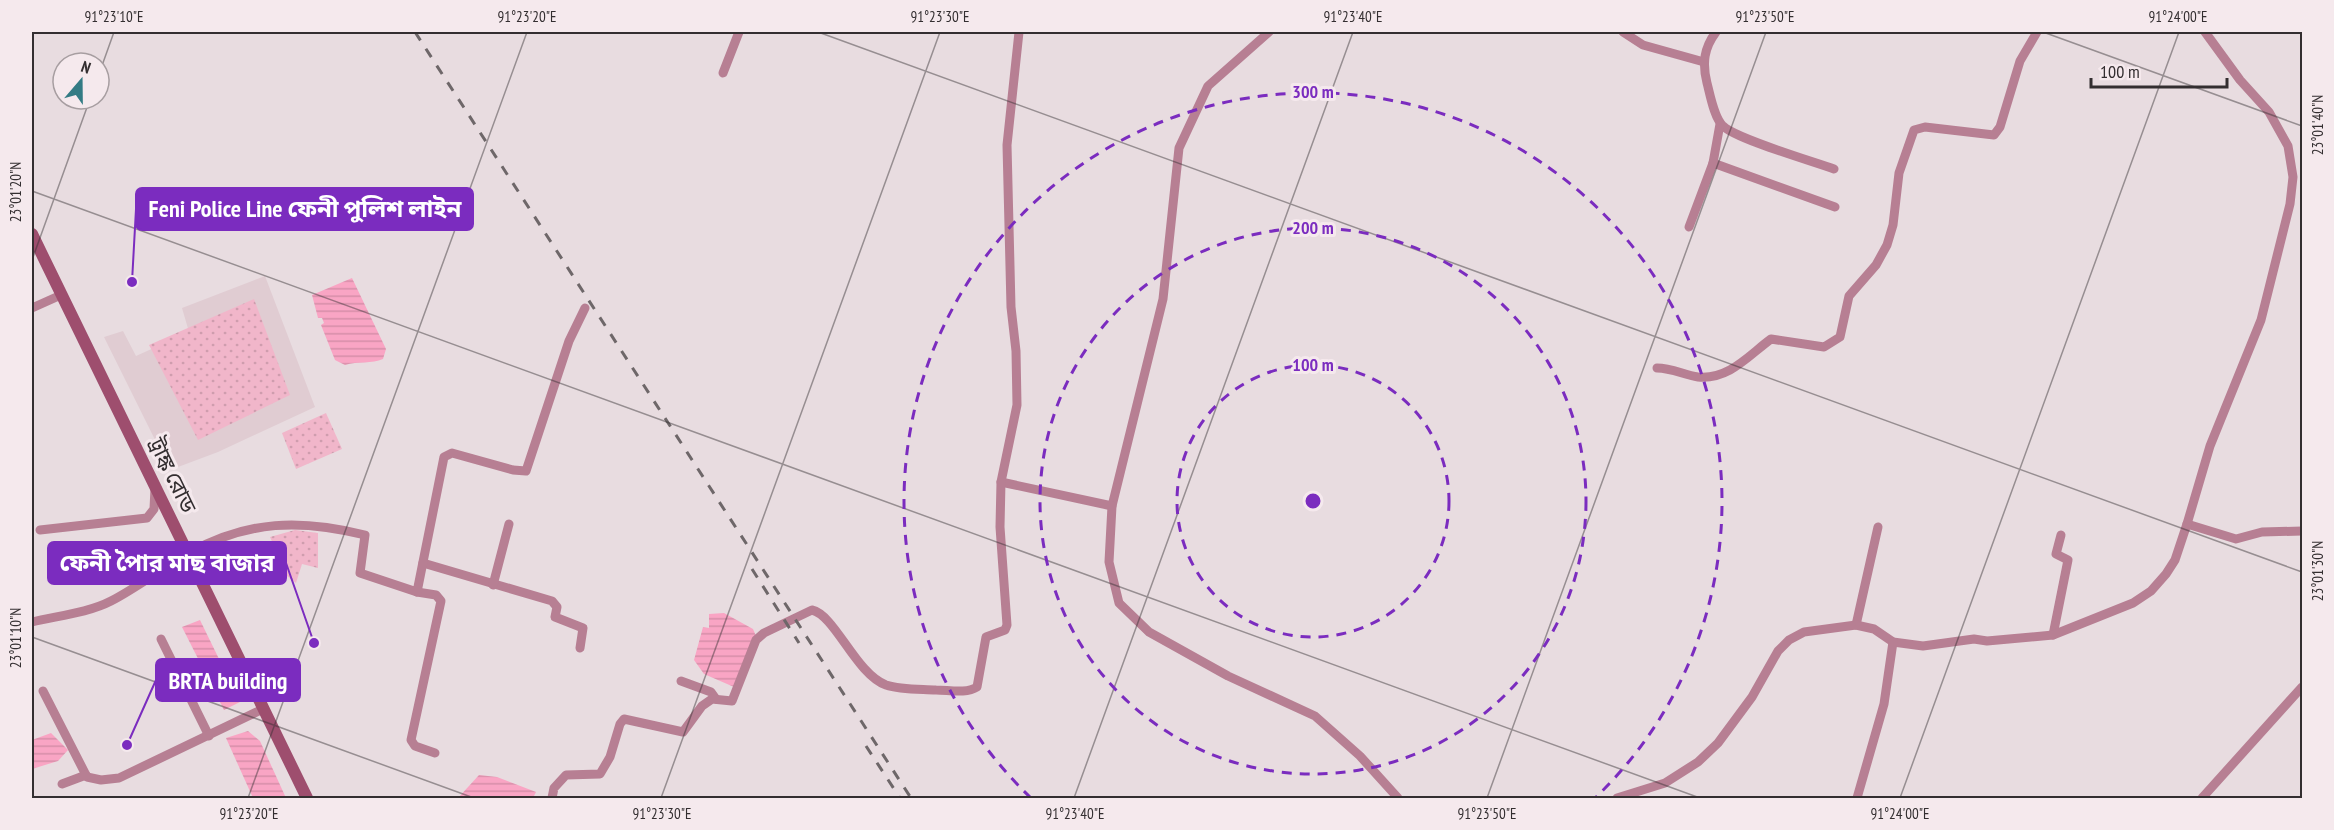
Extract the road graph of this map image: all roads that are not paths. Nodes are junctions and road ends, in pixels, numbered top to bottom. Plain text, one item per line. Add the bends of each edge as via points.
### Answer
1 (739, 32) edge
2 (1019, 32) edge
3 (1269, 32) edge
4 (1623, 32) edge
5 (1716, 32) edge
6 (2037, 32) edge
7 (2205, 32) edge
8 (1704, 62) junction
9 (723, 73) dead end
10 (1720, 124) junction
11 (1713, 163) junction
12 (1834, 169) dead end
13 (1835, 207) dead end
14 (1689, 227) dead end
15 (32, 234) edge
16 (61, 295) junction
17 (32, 308) edge
18 (585, 308) dead end
19 (1657, 368) dead end
20 (1001, 482) junction
21 (155, 488) junction
22 (1112, 506) junction
23 (509, 524) dead end
24 (2187, 524) junction
25 (1878, 527) dead end
26 (40, 530) dead end
27 (2302, 531) edge
28 (2061, 535) dead end
29 (188, 554) junction
30 (423, 563) junction
31 (493, 585) junction
32 (417, 592) junction
33 (32, 622) edge
34 (1856, 625) junction
35 (2053, 634) junction
36 (161, 639) dead end
37 (1893, 642) junction
38 (580, 648) dead end
39 (681, 681) dead end
40 (2302, 687) edge
41 (43, 691) dead end
42 (716, 699) junction
43 (264, 709) junction
44 (209, 736) junction
45 (435, 753) dead end
46 (86, 775) junction
47 (62, 784) dead end
48 (307, 798) edge
49 (552, 798) edge
50 (1398, 798) edge
51 (1617, 798) edge
52 (1857, 798) edge
53 (2202, 798) edge

1 - 9 street
2 - 20 street via 1007,145 1017,405
3 - 22 street via 1208,86 1179,148 1162,299
4 - 8 street via 1643,45
5 - 8 street via 1707,43
6 - 19 street via 2020,61 2000,127 1994,135 1925,127 1914,130 1899,173 1887,245 1876,265 1849,296 1840,337 1824,348 1771,339 1760,351 1720,375 1701,377
7 - 24 street via 2240,80 2270,112 2288,146 2294,177 2261,320 2210,446
8 - 10 street
10 - 11 street
10 - 12 street
11 - 13 street
11 - 14 street
15 - 16 main road, ট্রাঙ্ক রোড
16 - 17 street
16 - 21 main road, ট্রাঙ্ক রোড
18 - 30 street via 569,341 525,471 452,453 444,457
20 - 22 street
20 - 42 street via 1007,625 1005,630 986,638 977,687 955,691 886,685 867,672 824,617 812,610 756,640 737,695 732,701
21 - 26 street via 153,509 147,518
21 - 29 main road, ট্রাঙ্ক রোড
22 - 50 street via 1109,562 1119,603 1131,616 1149,632 1228,676 1315,716 1360,756
23 - 31 street
24 - 27 street via 2236,539 2262,531
24 - 35 street via 2175,560 2151,591 2111,613
25 - 34 street
28 - 35 street via 2056,554 2068,560
29 - 32 street via 222,537 267,525 290,523 362,534 366,537 360,573
29 - 33 street via 108,603
29 - 43 main road, ট্রাঙ্ক রোড
30 - 31 street
30 - 32 street
31 - 38 street via 552,601 557,608 555,617 583,628
32 - 45 street via 436,595 441,601 411,740 415,746
34 - 37 street via 1874,629
34 - 51 street via 1804,632 1789,640 1778,651 1745,706 1705,756 1665,783
35 - 37 street via 1923,646
36 - 44 street
37 - 52 street via 1884,704
39 - 42 street via 704,688
40 - 53 street
41 - 46 street
42 - 49 street via 702,706 683,732 624,719 600,774 566,775 554,788
43 - 44 street
43 - 48 main road, ট্রাঙ্ক রোড
44 - 46 street via 119,778 101,780
46 - 47 street

